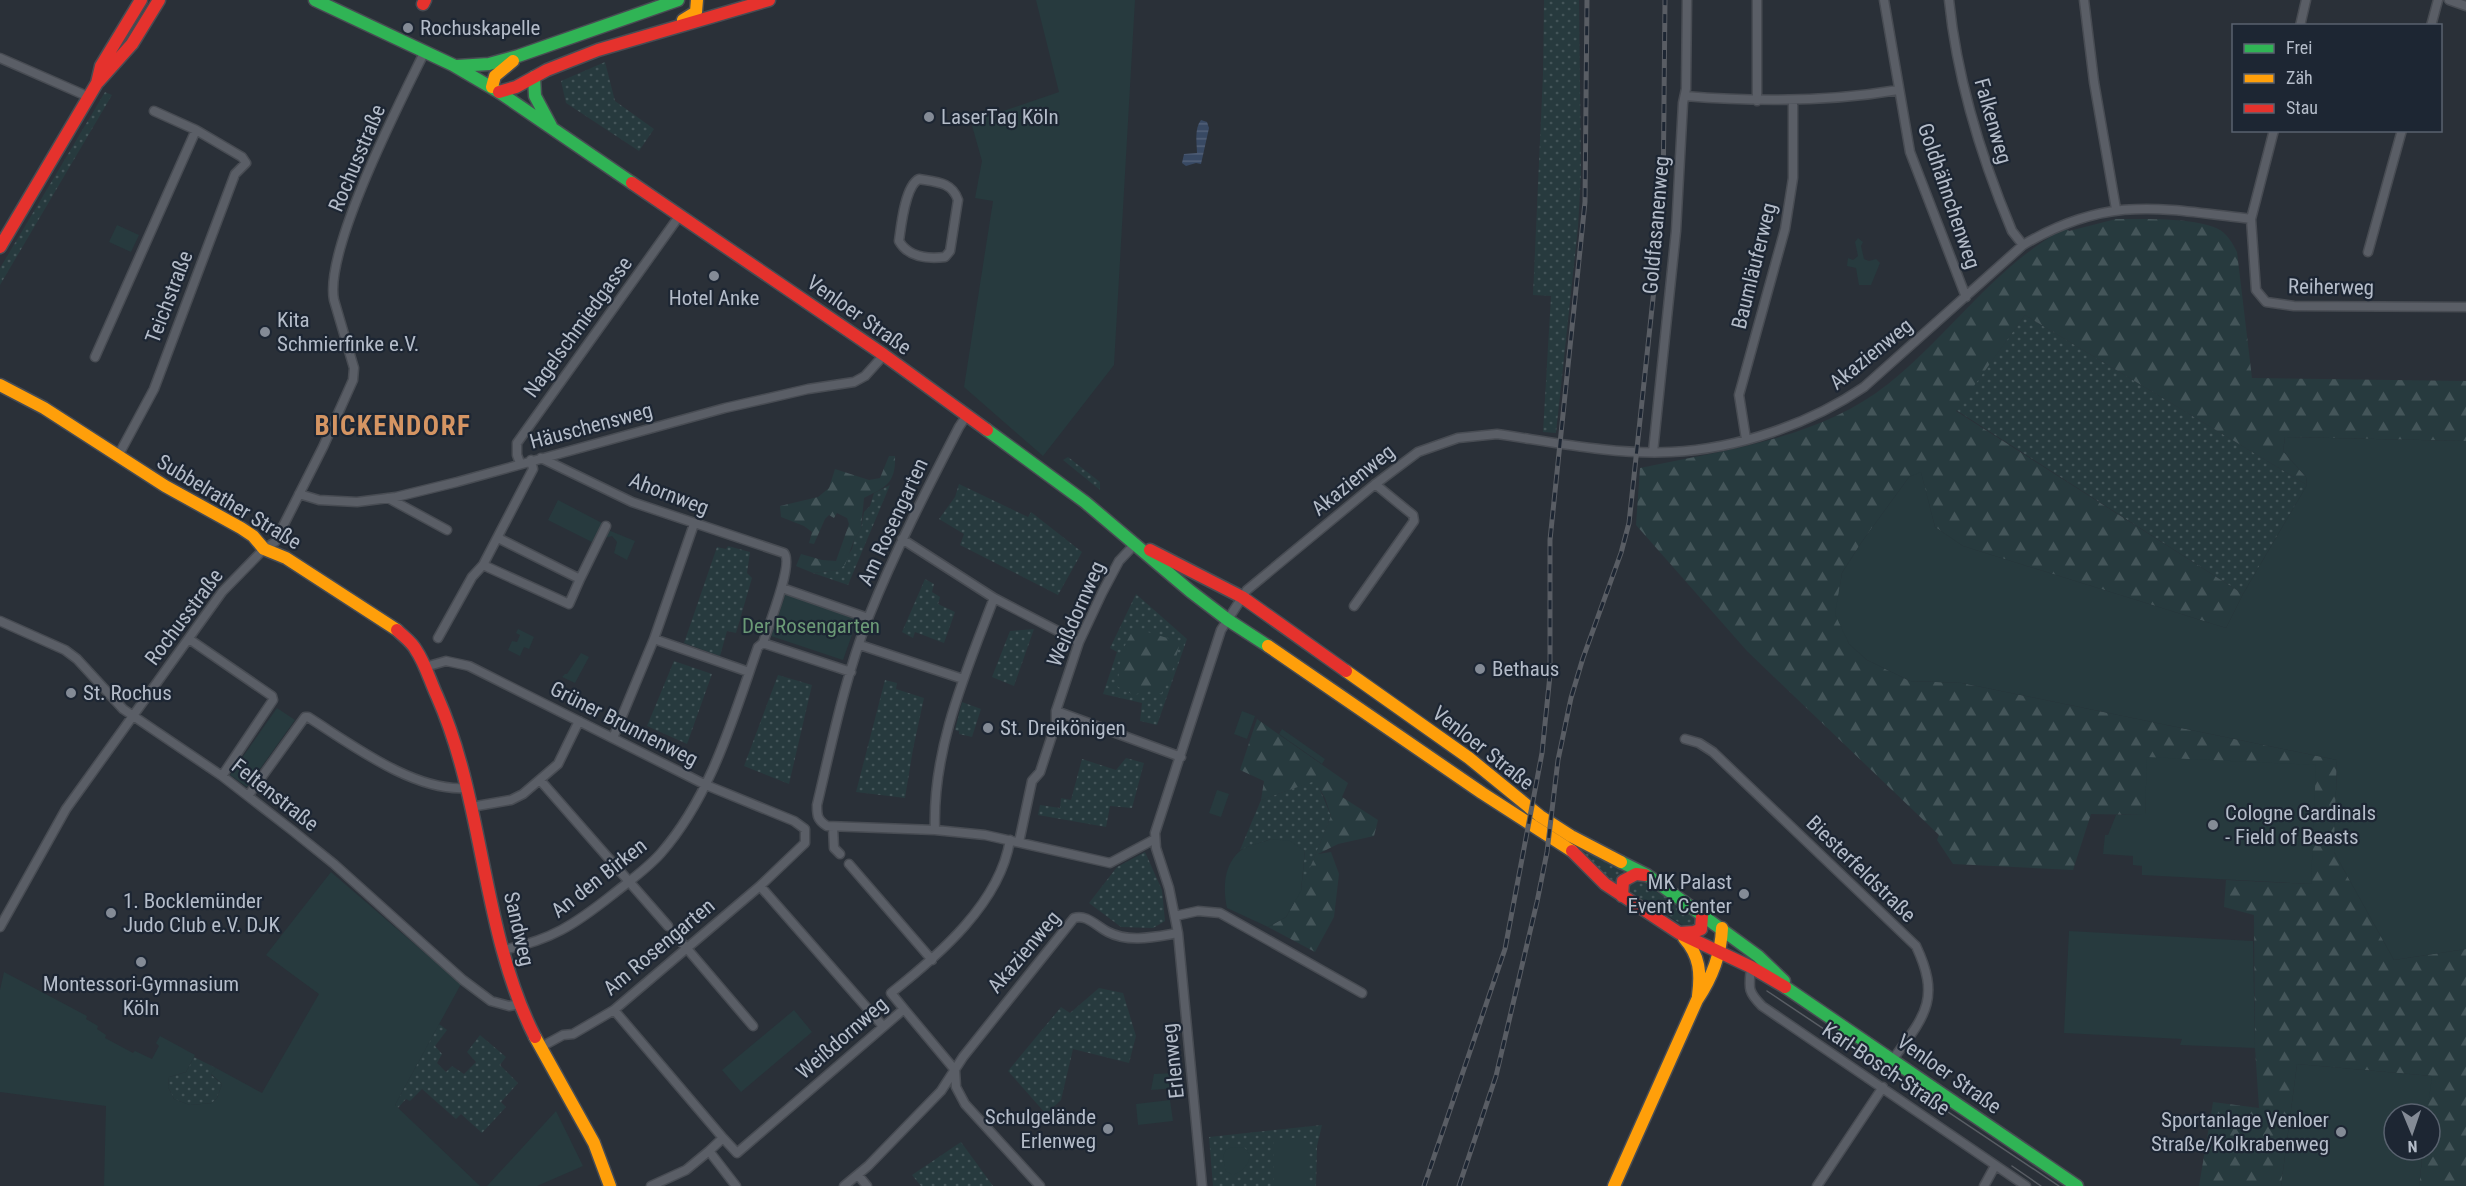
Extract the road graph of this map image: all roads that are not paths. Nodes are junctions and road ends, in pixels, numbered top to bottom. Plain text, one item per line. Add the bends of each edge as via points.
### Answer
1 (141, 0) edge
2 (159, 0) edge
3 (678, 0) edge
4 (697, 0) edge
5 (769, 0) edge
6 (1687, 0) edge
7 (1757, 0) edge
8 (1884, 0) edge
9 (1949, 0) edge
10 (2084, 0) edge
11 (2306, 0) edge
12 (2438, 0) edge
13 (2449, 0) edge
14 (320, 1) edge
15 (2466, 6) edge
16 (131, 16) junction
17 (2300, 24) edge
18 (2432, 24) edge
19 (144, 28) junction
20 (663, 30) junction
21 (541, 49) junction
22 (424, 53) junction
23 (0, 58) edge
24 (517, 58) junction
25 (453, 65) junction
26 (547, 70) junction
27 (534, 77) junction
28 (97, 83) junction
29 (495, 89) junction
30 (1898, 90) junction
31 (1685, 96) junction
32 (89, 97) junction
33 (1793, 100) junction
34 (1757, 101) junction
35 (154, 111) dead end
36 (552, 128) junction
37 (196, 130) junction
38 (2273, 132) edge
39 (2401, 132) edge
40 (2116, 209) junction
41 (680, 215) junction
42 (2251, 219) junction
43 (2024, 245) junction
44 (0, 248) edge
45 (2368, 252) dead end
46 (922, 258) joint
47 (1966, 297) junction
48 (2466, 307) edge
49 (884, 355) junction
50 (95, 357) dead end
51 (0, 385) edge
52 (967, 415) junction
53 (1746, 439) junction
54 (1653, 452) junction
55 (118, 456) junction
56 (541, 458) junction
57 (531, 460) junction
58 (520, 463) junction
59 (1375, 484) junction
60 (299, 494) junction
61 (388, 498) junction
62 (694, 524) junction
63 (606, 526) dead end
64 (447, 530) dead end
65 (498, 538) junction
66 (902, 539) junction
67 (1136, 543) junction
68 (264, 549) junction
69 (788, 556) joint
70 (483, 565) junction
71 (580, 579) junction
72 (782, 588) junction
73 (1242, 597) junction
74 (994, 598) junction
75 (1354, 606) dead end
76 (868, 618) junction
77 (1228, 620) junction
78 (0, 621) edge
79 (438, 638) dead end
80 (189, 639) junction
81 (654, 639) junction
82 (1080, 642) junction
83 (763, 643) junction
84 (860, 645) junction
85 (425, 667) junction
86 (749, 672) junction
87 (851, 672) junction
88 (963, 679) junction
89 (1056, 711) junction
90 (134, 716) junction
91 (579, 721) junction
92 (614, 738) junction
93 (1686, 739) dead end
94 (1181, 757) junction
95 (222, 776) junction
96 (540, 780) junction
97 (706, 785) junction
98 (466, 788) junction
99 (248, 795) junction
100 (471, 807) junction
101 (833, 827) junction
102 (806, 829) joint
103 (935, 830) junction
104 (1155, 839) junction
105 (1015, 841) junction
106 (840, 855) dead end
107 (849, 864) dead end
108 (1647, 875) junction
109 (629, 881) junction
110 (760, 886) junction
111 (1622, 896) junction
112 (1175, 916) junction
113 (1702, 916) junction
114 (0, 925) edge
115 (668, 926) dead end
116 (1722, 928) junction
117 (1178, 933) junction
118 (1679, 933) junction
119 (678, 938) dead end
120 (686, 947) junction
121 (503, 950) junction
122 (1720, 954) junction
123 (932, 960) junction
124 (1751, 968) junction
125 (1362, 993) dead end
126 (1797, 994) junction
127 (1697, 1000) junction
128 (520, 1004) junction
129 (904, 1009) junction
130 (614, 1010) junction
131 (882, 1025) junction
132 (753, 1026) dead end
133 (541, 1047) junction
134 (1893, 1059) junction
135 (955, 1070) junction
136 (1883, 1087) junction
137 (723, 1138) junction
138 (709, 1151) junction
139 (1995, 1166) junction
140 (858, 1175) junction
141 (610, 1186) edge
142 (651, 1186) edge
143 (736, 1186) edge
144 (844, 1186) edge
145 (867, 1186) edge
146 (1040, 1186) edge
147 (1202, 1186) edge
148 (1614, 1186) edge
149 (1817, 1186) edge
150 (1984, 1186) edge
151 (2026, 1186) edge
152 (2078, 1186) edge

1 - 16 main road
2 - 19 main road
3 - 21 main road
4 - 20 main road via 696,12
5 - 20 main road
6 - 31 street, Goldfasanenweg
7 - 34 street
8 - 30 street, Goldhähnchenweg
9 - 43 street, Falkenweg via 1973,125 2012,231
10 - 40 street
11 - 17 street
12 - 18 street
13 - 15 street
14 - 22 main road, Venloer Straße
16 - 19 main road via 135,28
16 - 28 main road via 101,66
19 - 28 main road via 115,67
20 - 26 main road
21 - 24 main road
21 - 26 main road
22 - 25 main road, Venloer Straße
22 - 60 street, Rochusstraße via 343,240 332,288 354,368 353,380
23 - 32 street
24 - 25 main road via 473,66
24 - 29 main road via 495,76
25 - 29 main road, Venloer Straße
26 - 27 main road
27 - 29 main road via 516,87
27 - 36 main road, Venloer Straße via 535,96
28 - 32 main road
29 - 36 main road, Venloer Straße
30 - 33 street
30 - 47 street, Goldhähnchenweg via 1910,152
31 - 34 street
31 - 54 street, Goldfasanenweg via 1676,231
32 - 44 main road
33 - 34 street
33 - 53 street, Baumläuferweg via 1793,178 1785,229 1739,395
35 - 37 street
36 - 41 main road, Venloer Straße
37 - 50 street
37 - 55 street, Teichstraße via 237,153 246,163 235,174 154,389
38 - 42 street, Reiherweg
39 - 45 street
40 - 42 street, Akazienweg via 2169,209
40 - 43 street, Akazienweg via 2079,218
41 - 49 main road, Venloer Straße
41 - 58 street, Nagelschmiedgasse via 517,443
42 - 48 street, Reiherweg via 2256,290 2266,302 2294,306
43 - 47 street, Akazienweg
46 - 46 street via 948,255 958,200 951,187 920,179 913,183 899,241
47 - 53 street, Akazienweg via 1864,387 1839,404 1797,424
49 - 52 main road, Venloer Straße
49 - 56 street, Häuschensweg via 854,382 767,398
51 - 55 main road, Subbelrather Straße
52 - 66 street, Am Rosengarten
52 - 67 main road, Venloer Straße
53 - 54 street, Akazienweg via 1688,451
54 - 59 street, Akazienweg via 1497,434 1476,435 1418,452
55 - 68 main road, Subbelrather Straße via 241,528
56 - 57 street, Häuschensweg
56 - 62 street, Ahornweg via 632,502
57 - 58 street, Häuschensweg
57 - 65 street via 533,469
58 - 61 street, Häuschensweg
59 - 73 street, Akazienweg
59 - 75 street via 1413,515 1414,521
60 - 61 street, Häuschensweg via 338,503
60 - 68 street, Rochusstraße via 274,542
61 - 64 street
62 - 69 street, Ahornweg
62 - 81 street
63 - 71 street
65 - 70 street
65 - 71 street
66 - 74 street
66 - 76 street, Am Rosengarten
67 - 73 main road, Venloer Straße
67 - 77 main road, Venloer Straße
67 - 82 street, Weißdornweg via 1119,561
68 - 80 street, Rochusstraße via 222,592
68 - 85 main road, Subbelrather Straße via 286,558 391,625 416,649
69 - 72 street, An den Birken
70 - 71 street via 568,604
70 - 79 street via 472,577
72 - 76 street
72 - 83 street, An den Birken
73 - 77 street, Akazienweg
73 - 108 main road, Venloer Straße via 1469,758 1540,816
74 - 82 street
74 - 88 street
76 - 84 street, Am Rosengarten
77 - 94 street, Akazienweg via 1221,630
77 - 111 main road, Venloer Straße via 1477,790 1558,840
78 - 90 street, Feltenstraße via 77,658 113,699
80 - 90 street, Rochusstraße
80 - 95 street via 272,696 272,704
81 - 86 street
81 - 92 street
82 - 89 street, Weißdornweg
83 - 86 street, An den Birken
83 - 87 street
84 - 87 street, Am Rosengarten
84 - 88 street
85 - 91 street, Grüner Brunnenweg via 446,661 463,664
85 - 98 main road, Sandweg via 456,747
86 - 97 street, An den Birken
87 - 101 street, Am Rosengarten via 817,805 819,821
88 - 103 street via 943,749
89 - 94 street
89 - 105 street, Weißdornweg via 1056,723 1040,772 1032,781
90 - 95 street, Feltenstraße
90 - 114 street, Rochusstraße via 66,809
91 - 92 street, Grüner Brunnenweg
91 - 96 street via 558,764
92 - 97 street, Grüner Brunnenweg
93 - 134 street, Biesterfeldstraße via 1713,752 1916,946 1925,966 1927,1006
94 - 104 street, Akazienweg
95 - 99 street, Feltenstraße
96 - 100 street via 517,798
96 - 109 street
97 - 102 street, Grüner Brunnenweg via 794,820
97 - 109 street, An den Birken via 672,840
98 - 99 street via 436,786 400,771 304,717
98 - 100 main road, Sandweg
99 - 128 street, Feltenstraße via 334,864 463,981 491,1001 509,1006
100 - 121 main road, Sandweg
101 - 103 street
101 - 106 street via 834,848
102 - 110 street, Am Rosengarten via 805,843
103 - 105 street
104 - 105 street via 1110,863
104 - 112 street, Akazienweg
105 - 123 street, Weißdornweg via 999,878
107 - 123 street
108 - 111 main road via 1628,877 1621,886
108 - 113 main road, Venloer Straße
109 - 115 street
109 - 121 street, An den Birken via 567,928
110 - 120 street, Am Rosengarten
110 - 131 street
111 - 118 main road, Venloer Straße
112 - 117 street, Akazienweg
112 - 125 street via 1198,911 1220,913
113 - 116 main road, Venloer Straße
113 - 118 main road via 1701,929
116 - 122 main road
116 - 126 main road, Venloer Straße
117 - 135 street, Akazienweg via 1121,938 1086,918 1074,918
117 - 147 street, Erlenweg
118 - 122 main road, Venloer Straße
118 - 127 main road via 1691,945 1701,966
119 - 120 street
120 - 130 street, Am Rosengarten
120 - 132 street
121 - 128 main road, Sandweg
122 - 124 main road, Venloer Straße
122 - 127 main road
123 - 129 street, Weißdornweg via 891,993
124 - 126 main road, Venloer Straße
124 - 136 street, Karl-Bosch-Straße via 1750,994 1762,1006
126 - 134 main road, Venloer Straße
127 - 148 main road
128 - 133 main road, Sandweg
129 - 131 street, Weißdornweg
129 - 135 street
130 - 133 street, Am Rosengarten
130 - 137 street
131 - 137 street, Weißdornweg via 736,1154
133 - 141 main road, Sandweg via 594,1143
134 - 152 main road, Venloer Straße
135 - 140 street, Akazienweg via 941,1091
135 - 146 street via 956,1087 965,1104
136 - 139 street, Karl-Bosch-Straße
136 - 149 street
137 - 138 street
138 - 142 street via 686,1170
138 - 143 street
139 - 150 street
139 - 151 street, Karl-Bosch-Straße
140 - 144 street, Akazienweg
140 - 145 street

